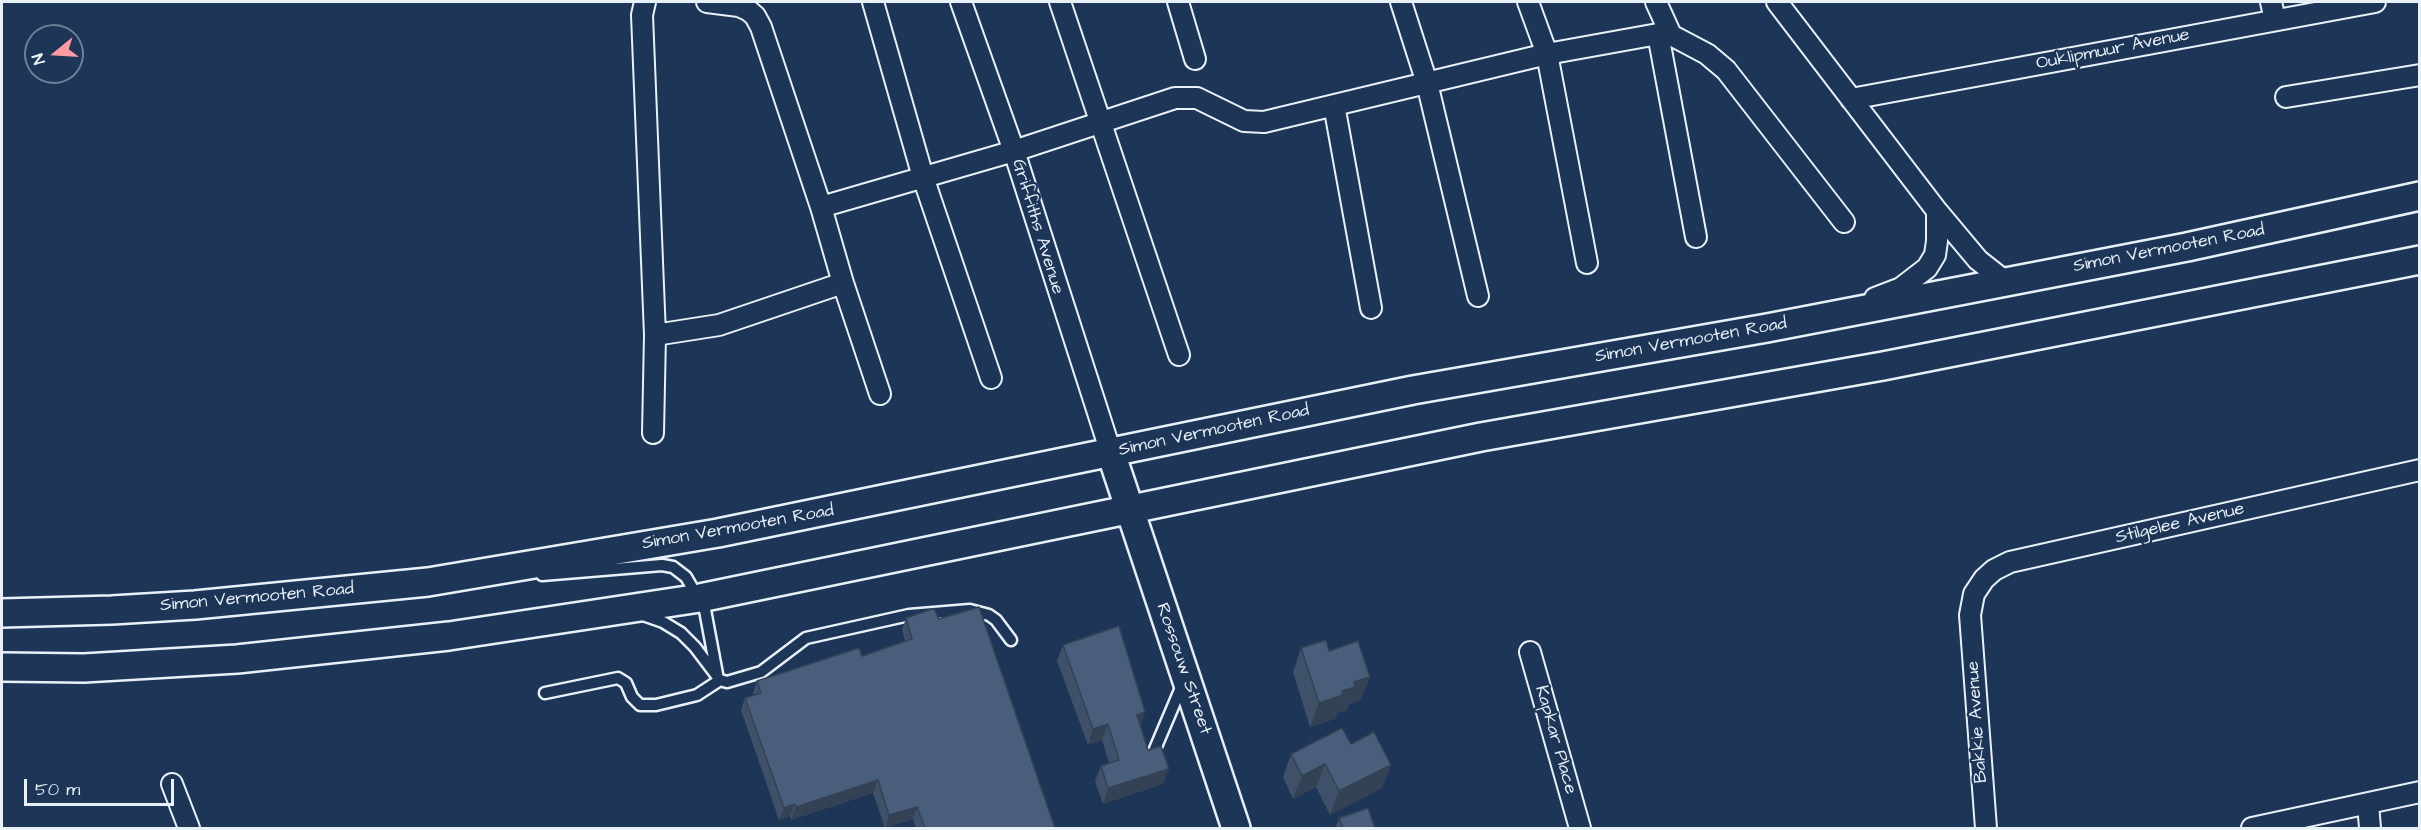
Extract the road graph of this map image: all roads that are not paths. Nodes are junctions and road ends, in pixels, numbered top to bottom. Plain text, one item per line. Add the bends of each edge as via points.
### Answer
1 (645, 2) edge
2 (707, 2) edge
3 (873, 2) edge
4 (961, 2) edge
5 (1060, 2) edge
6 (1178, 2) edge
7 (1401, 2) edge
8 (1528, 2) edge
9 (1656, 2) edge
10 (1777, 2) edge
11 (2375, 2) edge
12 (2273, 11) edge
13 (1665, 35) junction
14 (1547, 54) junction
15 (1195, 59) dead end
16 (2420, 75) edge
17 (1427, 83) junction
18 (2286, 97) dead end
19 (1851, 99) junction
20 (1334, 105) junction
21 (1100, 121) junction
22 (1014, 151) junction
23 (923, 177) junction
24 (2420, 196) edge
25 (821, 207) junction
26 (1937, 211) junction
27 (1844, 222) dead end
28 (1696, 237) dead end
29 (2420, 260) edge
30 (1587, 262) dead end
31 (2006, 282) junction
32 (843, 283) junction
33 (1478, 296) dead end
34 (1371, 308) dead end
35 (1824, 317) junction
36 (655, 334) junction
37 (1179, 355) dead end
38 (991, 378) dead end
39 (880, 394) dead end
40 (652, 434) dead end
41 (1111, 453) junction
42 (2420, 470) edge
43 (1129, 510) junction
44 (428, 582) junction
45 (700, 598) junction
46 (626, 610) junction
47 (2, 613) edge
48 (1970, 615) joint
49 (1011, 640) dead end
50 (1530, 652) dead end
51 (2, 667) edge
52 (718, 678) junction
53 (1186, 678) junction
54 (545, 693) dead end
55 (1155, 749) edge
56 (172, 784) dead end
57 (2420, 792) edge
58 (2368, 804) junction
59 (189, 828) edge
60 (1236, 828) edge
61 (1580, 828) edge
62 (1986, 828) edge
63 (2252, 828) edge
64 (2370, 828) edge

1 - 36 street via 642,15
2 - 25 street via 739,6 755,16
3 - 23 street
4 - 22 street, Griffiths Avenue
5 - 21 street
6 - 15 street
7 - 17 street
8 - 14 street
9 - 13 street
10 - 19 street
11 - 12 street, Ouklipmuur Avenue
12 - 19 street, Ouklipmuur Avenue
13 - 14 street
13 - 27 street via 1707,54 1726,70
13 - 28 street
14 - 17 street
14 - 30 street
16 - 18 street
17 - 20 street
17 - 33 street
19 - 26 street
20 - 21 street via 1264,122 1244,121 1197,98 1175,98
20 - 34 street
21 - 22 street
21 - 37 street
22 - 23 street
22 - 41 street, Griffiths Avenue
23 - 25 street
23 - 38 street
24 - 31 main road, Simon Vermooten Road
25 - 32 street
26 - 31 street via 1978,260
26 - 35 street via 1935,255 1927,268 1901,288
29 - 43 main road via 1895,363 1481,437
31 - 35 main road, Simon Vermooten Road
32 - 36 street via 719,325
32 - 39 street
35 - 41 main road, Simon Vermooten Road via 1413,390
36 - 40 street
41 - 43 main road, Rossouw Street
41 - 44 main road, Simon Vermooten Road via 718,533
42 - 48 street, Stilgelee Avenue via 2010,562 1984,579 1974,594
43 - 45 main road
43 - 53 main road, Rossouw Street
44 - 45 lane via 662,565 673,567 686,577
44 - 47 main road, Simon Vermooten Road via 195,605
45 - 46 main road
45 - 52 lane
46 - 51 main road via 449,636 237,659 84,668
46 - 52 lane via 663,621 681,633
48 - 62 street, Bakkie Avenue
49 - 52 lane via 996,620 970,610 909,615 806,638 761,672 727,682
50 - 61 street, Kapkar Place
52 - 54 lane via 697,695 656,705 640,705 626,683 618,678
53 - 55 lane
53 - 60 main road, Rossouw Street
56 - 59 street
57 - 58 street
58 - 63 street
58 - 64 street

